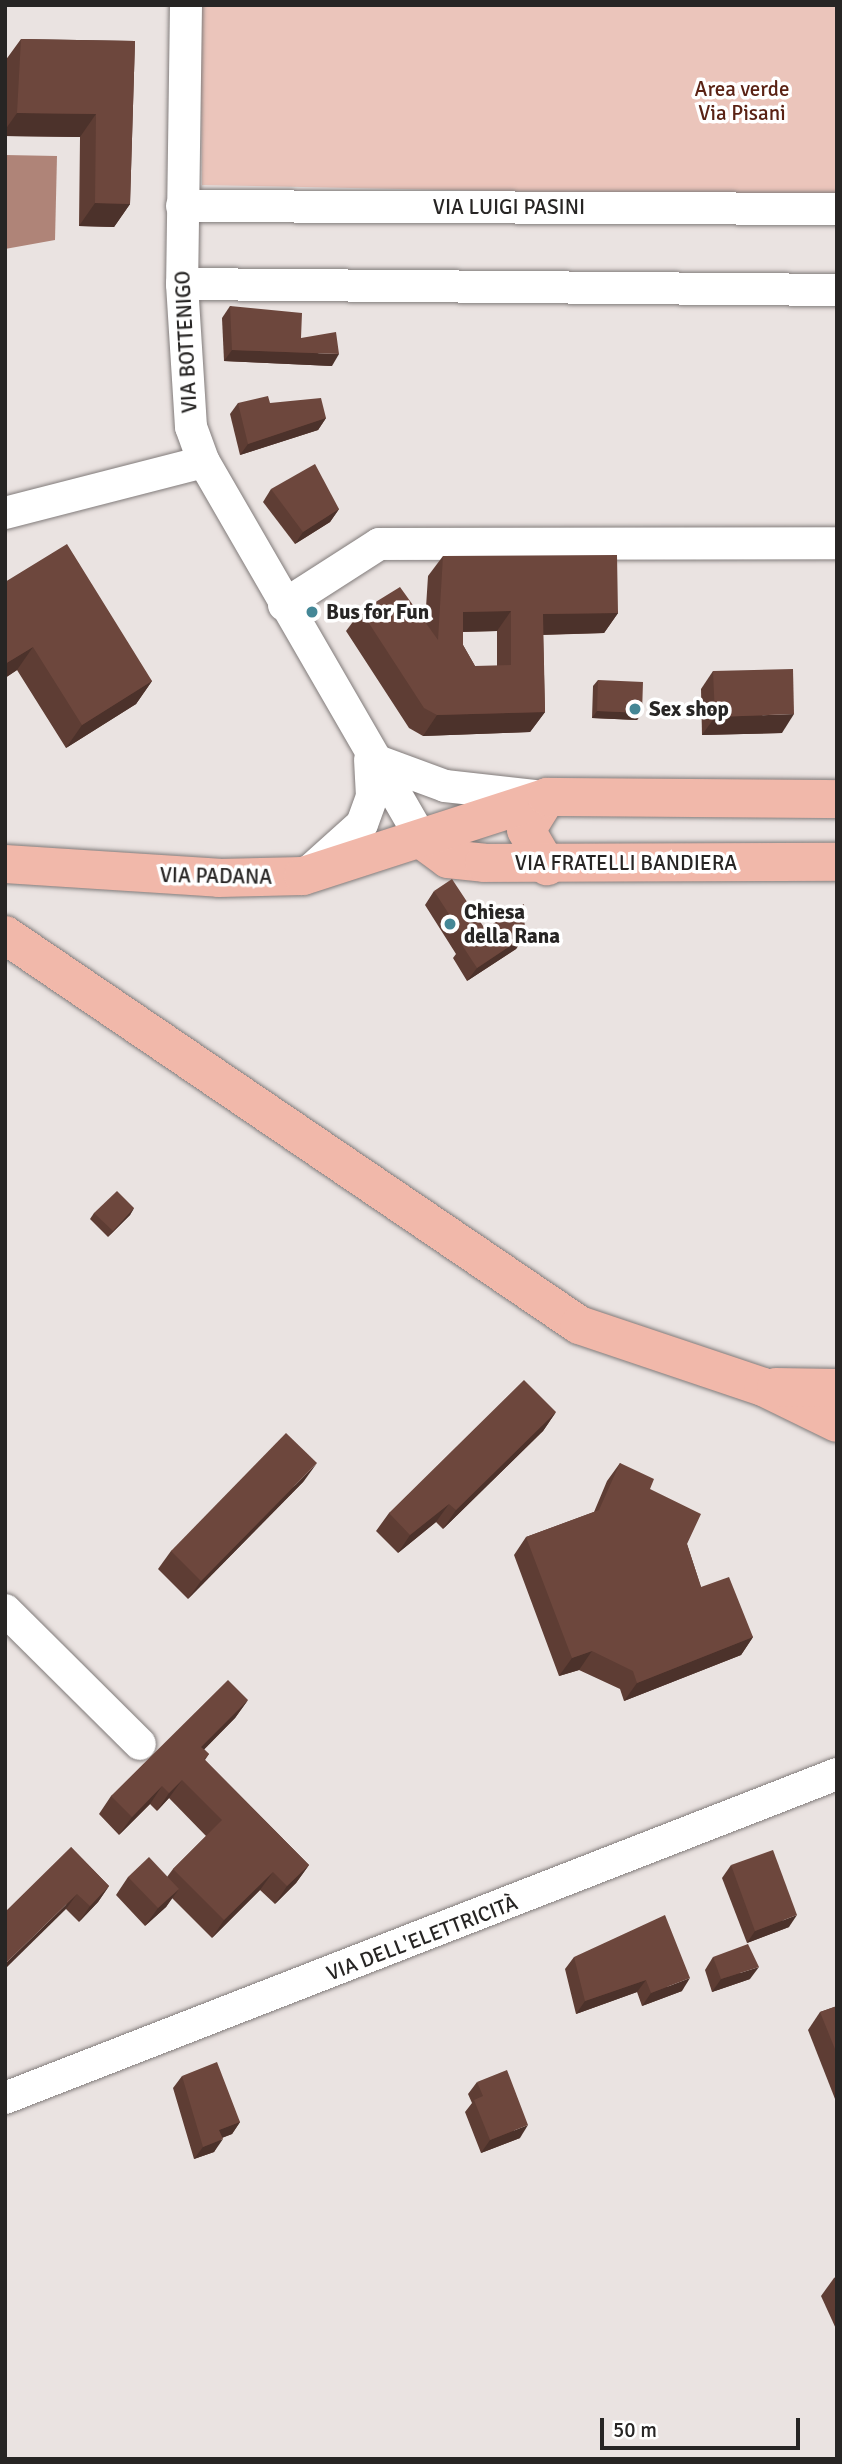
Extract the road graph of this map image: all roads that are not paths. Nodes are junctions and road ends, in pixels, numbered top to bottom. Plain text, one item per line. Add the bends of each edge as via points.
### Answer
1 (184, 7) edge
2 (182, 206) junction
3 (837, 209) edge
4 (182, 284) junction
5 (837, 290) edge
6 (204, 462) junction
7 (5, 513) edge
8 (837, 543) edge
9 (284, 605) junction
10 (370, 758) junction
11 (547, 797) junction
12 (837, 799) edge
13 (422, 840) junction
14 (837, 862) edge
15 (5, 864) edge
16 (547, 866) junction
17 (303, 876) junction
18 (5, 935) edge
19 (763, 1387) junction
20 (837, 1388) edge
21 (837, 1423) edge
22 (5, 1610) edge
23 (140, 1744) dead end
24 (837, 1774) edge
25 (5, 2098) edge

1 - 2 street, VIA BOTTENIGO
2 - 3 street, VIA LUIGI PASINI
2 - 4 street, VIA BOTTENIGO
4 - 5 street
4 - 6 street, VIA BOTTENIGO via 191,427
6 - 7 street
6 - 9 street, VIA BOTTENIGO
8 - 9 street via 379,544
9 - 10 street, VIA BOTTENIGO
10 - 11 street via 445,786
10 - 13 street, VIA FRATELLI BANDIERA
10 - 17 street via 372,797 362,824
11 - 12 main road
11 - 13 main road
11 - 16 main road via 526,830
13 - 16 main road, VIA FRATELLI BANDIERA via 448,859
13 - 17 main road, VIA PADANA
14 - 16 main road, VIA FRATELLI BANDIERA
15 - 17 main road, VIA PADANA via 219,878
18 - 19 main road via 579,1325
19 - 20 main road
19 - 21 main road
22 - 23 street
24 - 25 street, VIA DELL'ELETTRICITÀ

